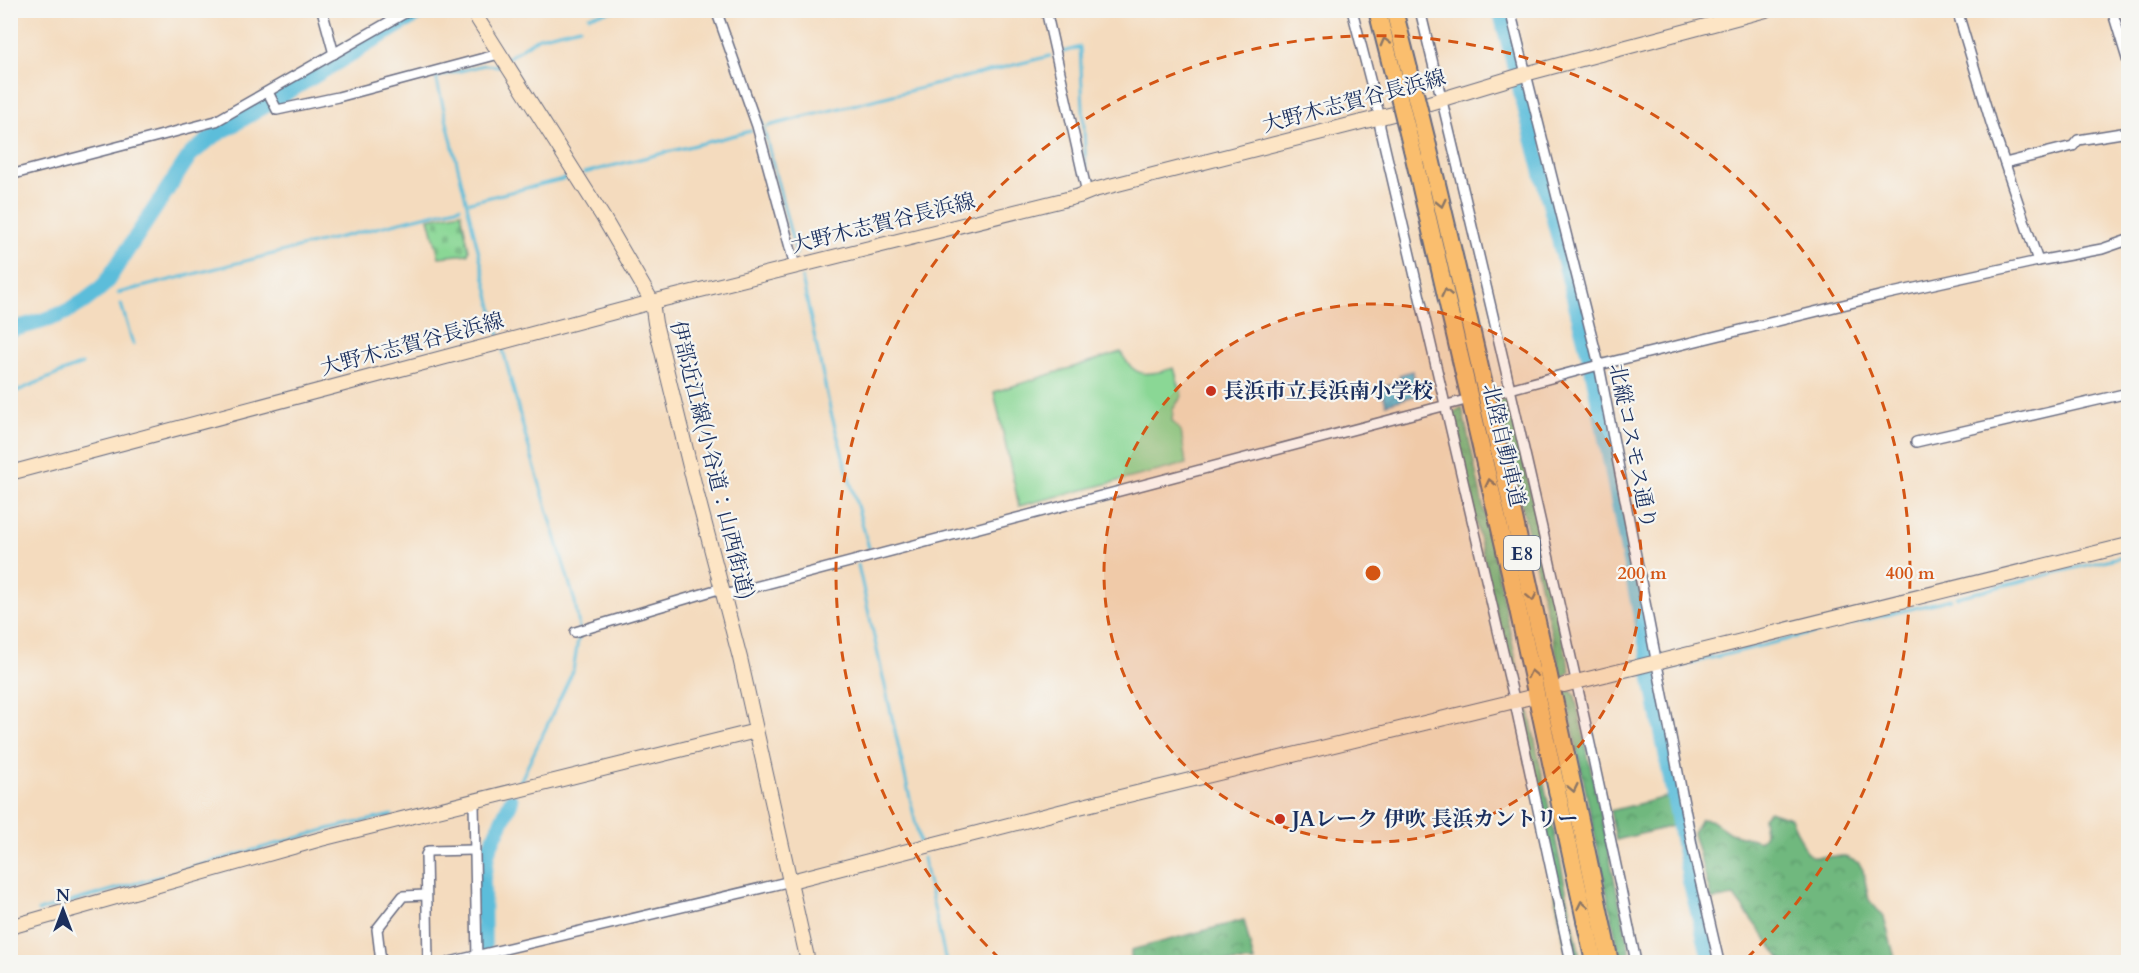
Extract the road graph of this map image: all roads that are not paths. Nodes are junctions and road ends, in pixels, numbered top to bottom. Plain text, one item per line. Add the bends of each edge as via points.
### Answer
1 (322, 10) edge
2 (410, 10) edge
3 (472, 10) edge
4 (716, 10) edge
5 (1046, 10) edge
6 (1352, 10) edge
7 (1377, 10) edge
8 (1394, 10) edge
9 (1420, 10) edge
10 (1510, 10) edge
11 (1766, 10) edge
12 (1957, 10) edge
13 (2112, 10) edge
14 (334, 54) junction
15 (503, 60) junction
16 (2128, 62) edge
17 (1401, 71) junction
18 (1525, 74) junction
19 (268, 92) junction
20 (1442, 100) junction
21 (1379, 117) junction
22 (2128, 132) edge
23 (1420, 147) junction
24 (2005, 163) junction
25 (10, 175) edge
26 (1087, 193) junction
27 (2128, 240) edge
28 (2038, 261) junction
29 (795, 266) junction
30 (652, 302) junction
31 (1594, 366) junction
32 (1511, 389) junction
33 (1495, 393) dead end
34 (2128, 393) edge
35 (1462, 401) dead end
36 (1446, 405) junction
37 (1916, 442) dead end
38 (10, 473) edge
39 (2128, 545) edge
40 (723, 591) junction
41 (580, 631) dead end
42 (1658, 663) junction
43 (1570, 684) junction
44 (1531, 698) dead end
45 (1515, 703) junction
46 (756, 731) junction
47 (474, 803) junction
48 (474, 850) junction
49 (791, 880) junction
50 (426, 895) junction
51 (10, 927) edge
52 (480, 958) edge
53 (381, 963) edge
54 (428, 963) edge
55 (450, 963) edge
56 (808, 963) edge
57 (1571, 963) edge
58 (1594, 963) edge
59 (1610, 963) edge
60 (1636, 963) edge
61 (1719, 963) edge

1 - 14 street
2 - 14 street
3 - 15 main road, 伊部近江線(小谷道：山西街道)
4 - 29 street via 757,126
5 - 26 street
6 - 21 street
17 -> 7 highway, 北陸自動車道 / E8
8 - 17 highway, 北陸自動車道 / E8
9 - 20 street
10 - 18 street, 北縦コスモス通り
11 - 18 main road, 大野木志賀谷長浜線
12 - 24 street
13 - 16 street
14 - 19 street
15 - 19 street via 277,110
15 - 30 main road, 伊部近江線(小谷道：山西街道)
17 - 23 highway, 北陸自動車道 / E8, bridge
18 - 20 main road, 大野木志賀谷長浜線
18 - 31 street, 北縦コスモス通り
19 - 25 street via 216,122
20 - 21 main road, 大野木志賀谷長浜線
20 - 32 street
21 - 26 main road, 大野木志賀谷長浜線
21 - 36 street
22 - 24 street via 2078,140 2073,146
58 -> 23 highway, 北陸自動車道 / E8
23 -> 59 highway, 北陸自動車道 / E8 via 1479,359
24 - 28 street
26 - 29 main road, 大野木志賀谷長浜線
27 - 28 street
28 - 31 street
29 - 30 main road, 大野木志賀谷長浜線
30 - 38 main road, 大野木志賀谷長浜線
30 - 40 main road, 伊部近江線(小谷道：山西街道)
31 - 32 street
31 - 42 street, 北縦コスモス通り
32 - 33 street
32 - 43 street
34 - 37 street
35 - 36 street
36 - 40 street
36 - 45 street
39 - 42 main road
40 - 41 street
40 - 46 main road, 伊部近江線(小谷道：山西街道)
42 - 43 main road
42 - 61 street, 北縦コスモス通り
43 - 60 street
44 - 45 main road
45 - 49 main road
45 - 57 street
46 - 47 main road
46 - 49 main road, 伊部近江線(小谷道：山西街道)
47 - 48 street
47 - 51 main road via 321,839
48 - 50 street via 428,851
48 - 52 street
49 - 52 street
49 - 56 main road, 伊部近江線(小谷道：山西街道)
50 - 53 street via 403,896 377,929
50 - 54 street
52 - 55 street

